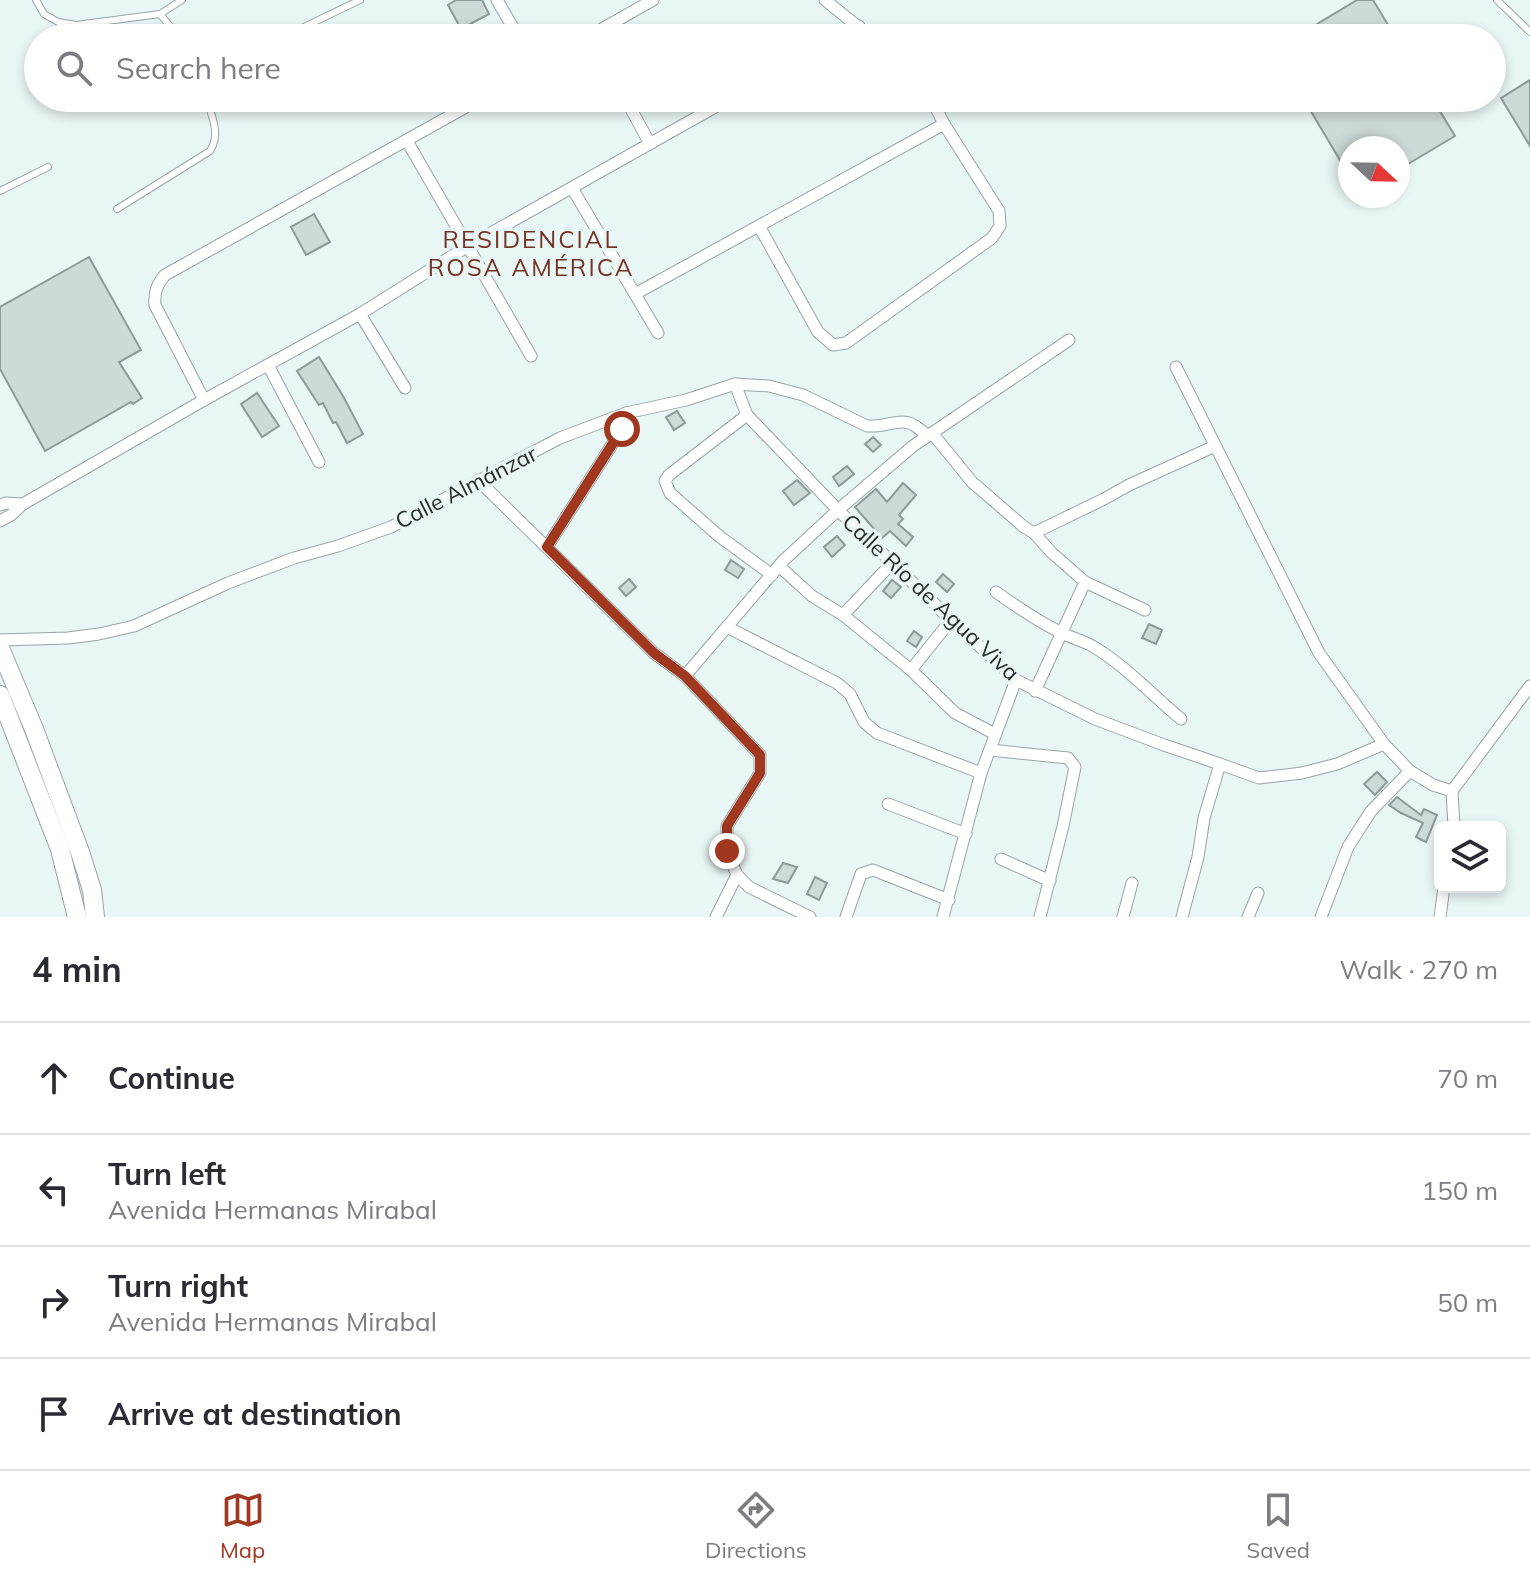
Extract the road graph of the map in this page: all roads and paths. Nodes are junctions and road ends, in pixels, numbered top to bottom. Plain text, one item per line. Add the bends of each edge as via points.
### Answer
1 (36, 0) edge
2 (182, 0) edge
3 (360, 0) edge
4 (497, 0) edge
5 (653, 0) edge
6 (825, 0) edge
7 (1497, 0) edge
8 (160, 14) junction
9 (70, 24) edge
10 (84, 24) edge
11 (168, 24) edge
12 (310, 24) edge
13 (511, 24) edge
14 (611, 24) edge
15 (856, 24) edge
16 (1530, 32) edge
17 (210, 112) edge
18 (458, 112) edge
19 (633, 112) edge
20 (706, 112) edge
21 (938, 112) edge
22 (944, 124) junction
23 (407, 141) junction
24 (650, 144) junction
25 (48, 167) dead end
26 (572, 188) junction
27 (0, 191) edge
28 (117, 209) dead end
29 (759, 226) junction
30 (468, 246) junction
31 (635, 294) junction
32 (360, 314) junction
33 (658, 333) dead end
34 (1069, 340) dead end
35 (531, 356) dead end
36 (268, 365) junction
37 (1176, 367) dead end
38 (735, 384) junction
39 (405, 388) dead end
40 (204, 400) junction
41 (626, 413) junction
42 (747, 415) junction
43 (930, 434) junction
44 (1215, 446) junction
45 (319, 462) dead end
46 (478, 480) junction
47 (23, 504) junction
48 (0, 505) edge
49 (838, 510) junction
50 (0, 521) edge
51 (1034, 533) junction
52 (547, 547) junction
53 (892, 563) junction
54 (776, 570) junction
55 (1085, 582) junction
56 (996, 592) dead end
57 (1145, 610) dead end
58 (843, 615) junction
59 (951, 620) junction
60 (727, 627) junction
61 (1062, 633) junction
62 (0, 640) edge
63 (0, 648) edge
64 (911, 670) junction
65 (685, 676) junction
66 (1016, 680) junction
67 (1530, 686) edge
68 (1035, 691) junction
69 (0, 697) edge
70 (1181, 719) dead end
71 (995, 734) junction
72 (1384, 744) junction
73 (990, 750) junction
74 (1220, 764) junction
75 (1410, 771) junction
76 (981, 773) junction
77 (1452, 791) junction
78 (888, 804) dead end
79 (1454, 821) edge
80 (966, 834) junction
81 (1001, 859) dead end
82 (737, 875) junction
83 (1050, 881) junction
84 (1132, 883) dead end
85 (1258, 893) dead end
86 (1443, 893) edge
87 (949, 900) junction
88 (77, 917) edge
89 (95, 917) edge
90 (716, 917) edge
91 (810, 917) edge
92 (846, 917) edge
93 (943, 917) edge
94 (1040, 917) edge
95 (1123, 917) edge
96 (1182, 917) edge
97 (1248, 917) edge
98 (1321, 917) edge
99 (1440, 917) edge

1 - 9 lane via 44,14
2 - 8 lane
3 - 12 lane
4 - 13 street
5 - 14 street
6 - 15 street
7 - 16 lane
8 - 10 lane
8 - 11 lane
17 - 28 lane via 216,143 210,151
18 - 23 street
19 - 24 street
20 - 24 street
21 - 22 street
22 - 29 street
22 - 29 street via 999,211 1000,226 992,238 846,343 833,345 818,332
23 - 30 street
23 - 40 street via 159,281 155,305
24 - 26 street
25 - 27 lane
26 - 30 street
26 - 31 street
29 - 31 street
30 - 32 street
30 - 35 street
31 - 33 street
32 - 36 street
32 - 39 street
34 - 43 street
36 - 40 street
36 - 45 street
37 - 44 street
38 - 41 street, Calle Almánzar
38 - 42 street, Calle Río de Agua Viva
38 - 43 street, Calle Almánzar via 803,395 867,426 908,422
40 - 47 street
41 - 46 street, Calle Almánzar via 560,438
41 - 52 street via 622,429
42 - 49 street, Calle Río de Agua Viva
42 - 54 street via 665,481 670,493 719,536
43 - 49 street
43 - 51 street via 972,482
44 - 51 street
44 - 72 street via 1319,653
46 - 52 street
46 - 62 street, Calle Almánzar via 391,527 228,583 134,626 68,638
47 - 48 street
47 - 50 street
49 - 53 street, Calle Río de Agua Viva
49 - 54 street
51 - 55 street
52 - 65 street via 654,653
53 - 58 street
53 - 59 street, Calle Río de Agua Viva
54 - 58 street
54 - 60 street
55 - 57 street
55 - 61 street
56 - 61 street
58 - 64 street
59 - 64 street
59 - 66 street, Calle Río de Agua Viva
60 - 65 street
60 - 76 street via 837,683 877,733
61 - 68 street
61 - 70 street via 1121,665
63 - 89 main road via 80,852
64 - 71 street via 955,713
65 - 82 street via 760,755 760,773 727,826 727,851
66 - 68 street, Calle Río de Agua Viva
66 - 71 street
67 - 77 street
68 - 74 street, Calle Río de Agua Viva via 1095,719
69 - 88 main road via 60,849
71 - 73 street
72 - 74 street, Calle Río de Agua Viva via 1302,773 1259,778
72 - 75 street
73 - 76 street
73 - 83 street via 1068,758 1075,767
74 - 96 street
75 - 77 street
75 - 98 street via 1371,811 1348,847
76 - 80 street
77 - 79 street
78 - 80 street
80 - 87 street
81 - 83 street
82 - 90 street
82 - 91 street via 749,887
83 - 94 street
84 - 95 street
85 - 97 street
86 - 99 street
87 - 92 street via 873,870 861,874
87 - 93 street

